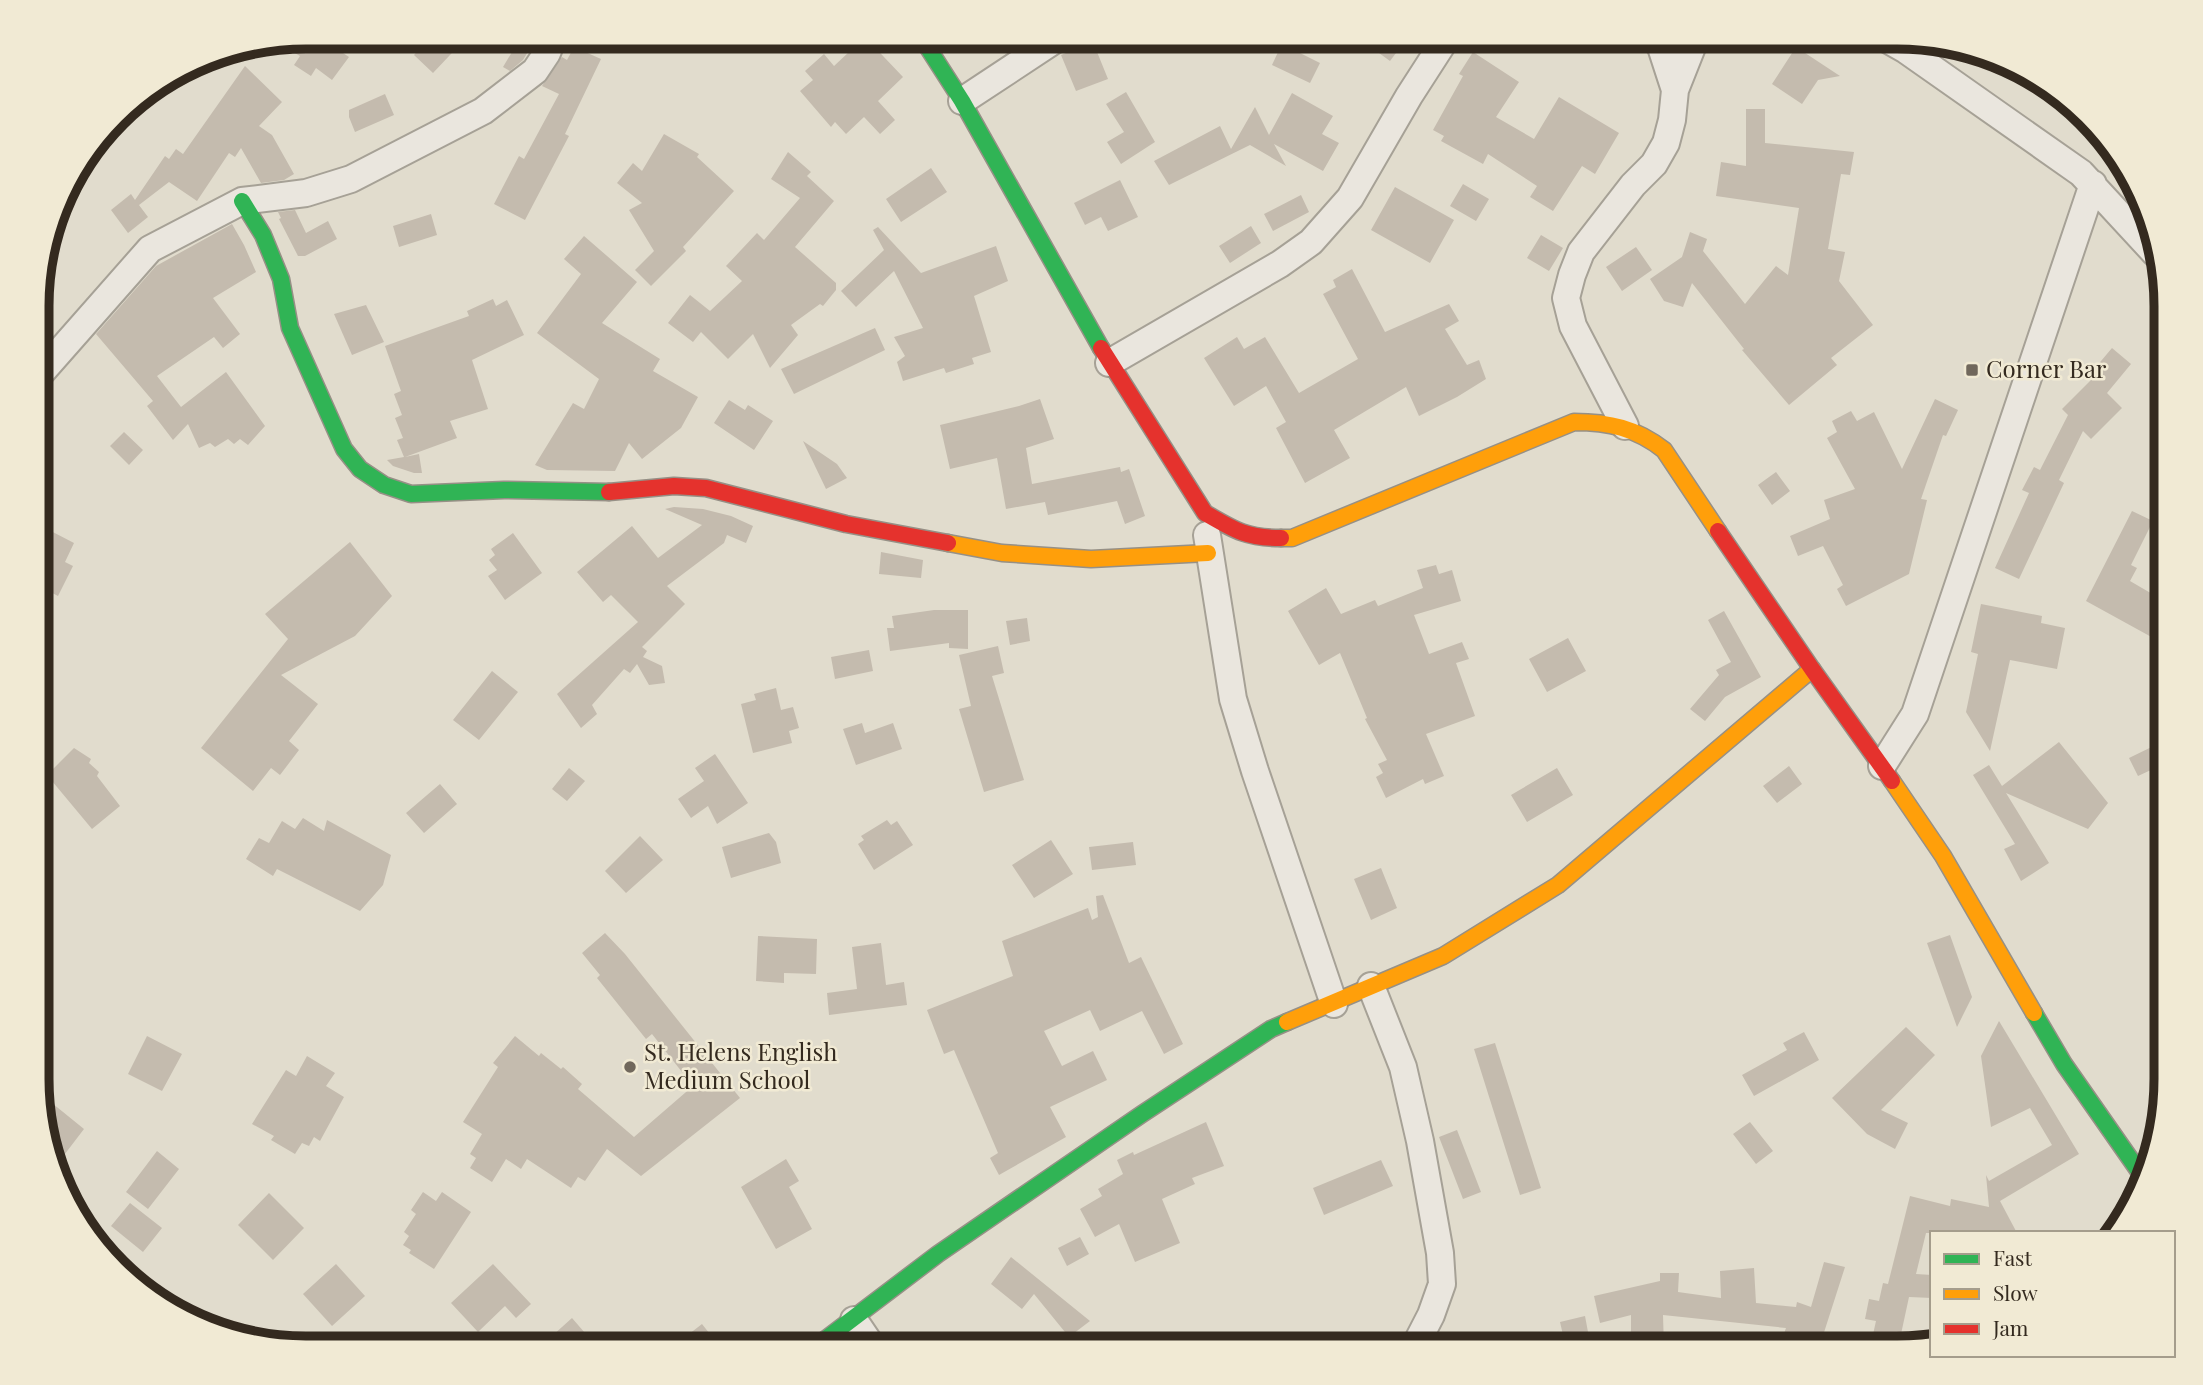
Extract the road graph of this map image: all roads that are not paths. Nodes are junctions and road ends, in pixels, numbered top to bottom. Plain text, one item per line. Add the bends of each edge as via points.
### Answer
1 (548, 49) edge
2 (929, 49) edge
3 (1041, 49) edge
4 (1439, 49) edge
5 (1662, 49) edge
6 (1691, 49) edge
7 (1905, 50) edge
8 (1675, 90) junction
9 (962, 101) junction
10 (2093, 184) junction
11 (242, 201) junction
12 (2146, 243) edge
13 (1109, 363) junction
14 (49, 364) edge
15 (1625, 426) junction
16 (1205, 513) junction
17 (1208, 552) junction
18 (1812, 669) junction
19 (1882, 766) junction
20 (1371, 986) junction
21 (1334, 1004) junction
22 (2137, 1169) edge
23 (854, 1320) junction
24 (831, 1336) edge
25 (865, 1336) edge
26 (1420, 1336) edge

1 - 11 street via 535,71 483,111 351,179 306,193
2 - 9 street
3 - 9 street
4 - 13 street via 1350,198 1311,242
5 - 8 street
6 - 8 street
7 - 10 street
8 - 15 street via 1666,143 1581,252 1566,298 1573,326
9 - 13 street
10 - 12 street
10 - 19 street via 1915,714
11 - 14 street via 150,249
11 - 17 street via 263,235 281,279 290,328 344,449 359,469 384,485 411,494 706,488 846,524 1002,553 1091,559
13 - 16 street
15 - 16 street via 1574,422 1292,538 1255,538
15 - 18 street via 1664,450
16 - 17 street
17 - 21 street via 1233,699
18 - 19 street
18 - 20 street via 1558,885 1443,956
19 - 22 street via 1942,856 2064,1064
20 - 21 street
20 - 26 street via 1402,1066 1440,1253 1442,1284
21 - 23 street via 1271,1029 938,1254
23 - 24 street
23 - 25 street

